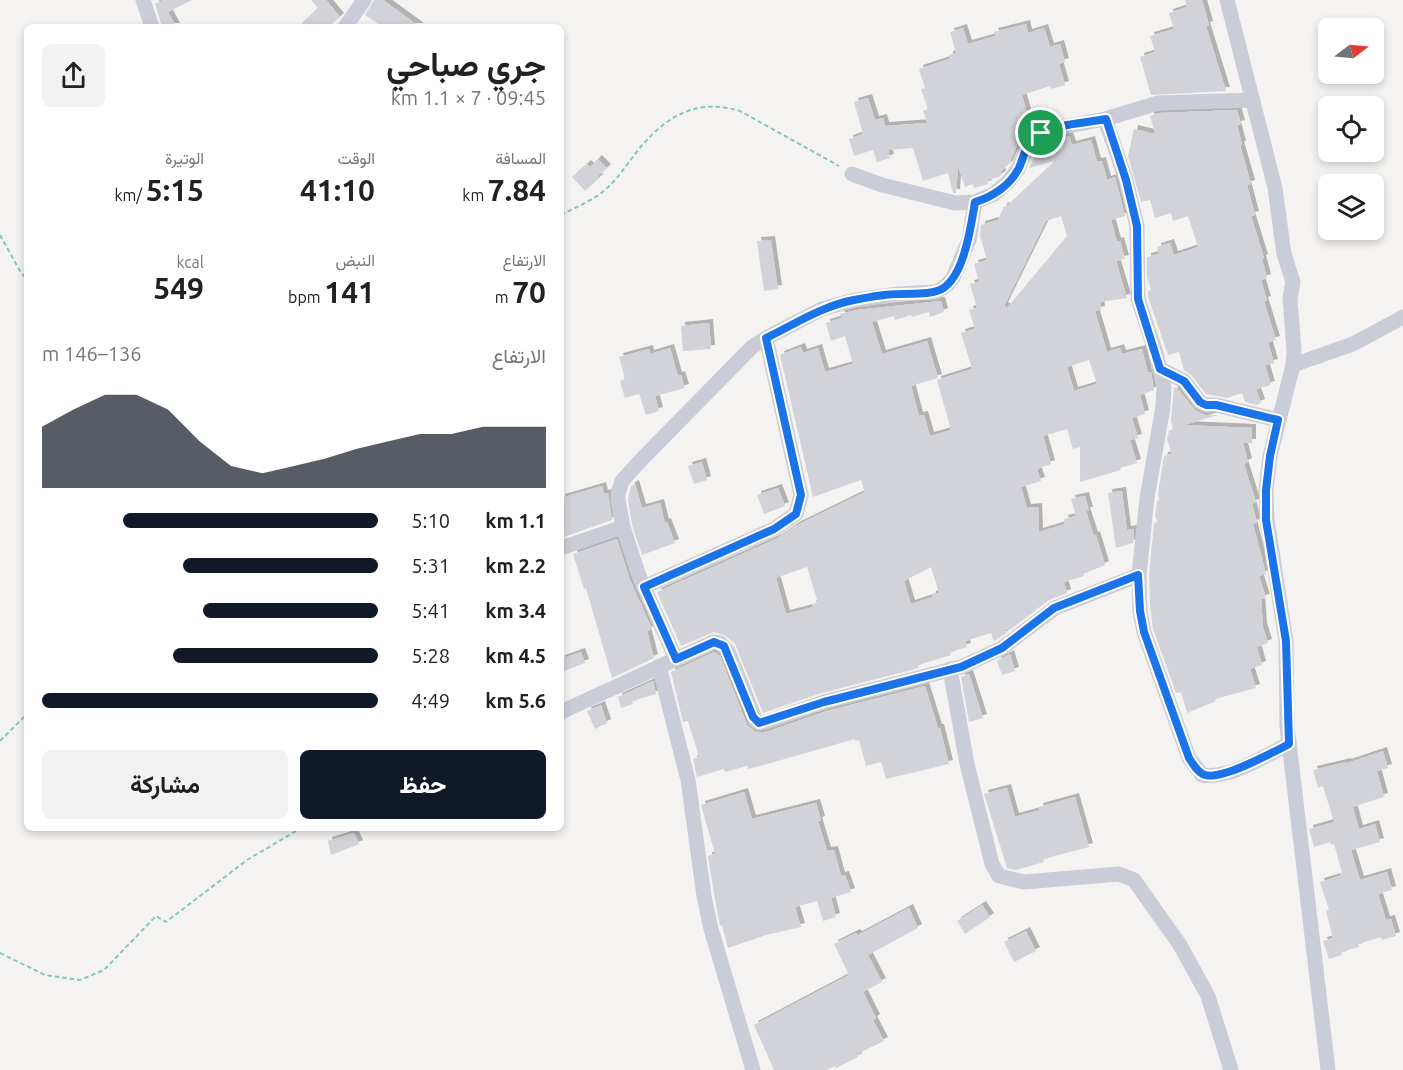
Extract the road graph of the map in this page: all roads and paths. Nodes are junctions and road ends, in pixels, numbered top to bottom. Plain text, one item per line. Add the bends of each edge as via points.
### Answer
1 (143, 0) edge
2 (364, 0) edge
3 (1227, 0) edge
4 (151, 24) edge
5 (347, 24) edge
6 (1253, 100) junction
7 (1106, 119) junction
8 (852, 174) joint
9 (975, 202) junction
10 (564, 213) edge
11 (0, 235) edge
12 (24, 276) edge
13 (1403, 317) edge
14 (766, 338) junction
15 (1293, 365) junction
16 (1160, 369) junction
17 (1278, 420) junction
18 (623, 527) junction
19 (564, 547) edge
20 (1138, 575) junction
21 (644, 587) junction
22 (676, 659) junction
23 (659, 666) junction
24 (950, 669) junction
25 (564, 711) edge
26 (24, 717) edge
27 (0, 741) edge
28 (1289, 744) junction
29 (296, 831) edge
30 (0, 953) edge
31 (753, 1070) edge
32 (1231, 1070) edge
33 (1328, 1070) edge

1 - 4 street
2 - 5 street
3 - 6 street
6 - 7 street via 1158,103
6 - 15 street via 1293,282
7 - 9 street via 1057,128 1034,137 1008,182 994,194
7 - 16 street via 1137,226 1138,299
8 - 9 street via 955,203
8 - 10 path via 740,111 724,106 697,107 675,116 654,133 604,190
9 - 14 street via 969,240 953,278 941,290 836,304
11 - 12 path
13 - 15 street via 1353,344
14 - 18 street via 752,347 622,482 618,494
14 - 21 street via 801,495 796,514 774,529
15 - 17 street
16 - 17 street via 1184,381 1206,405
16 - 20 street via 1163,407
17 - 28 street via 1270,456 1266,520 1286,641
18 - 19 street
18 - 21 street
20 - 24 street via 1054,608 1002,648
20 - 28 street via 1144,632 1189,758 1202,775 1240,768
21 - 22 street
22 - 23 street
22 - 24 street via 714,642 724,646 759,723
23 - 25 street
23 - 31 street via 688,780 711,929
24 - 32 street via 967,764 992,864 999,876 1024,882 1119,874 1134,880 1180,945 1208,996
26 - 27 path
28 - 33 street
29 - 30 path via 247,860 166,922 156,916 104,970 88,977 80,980 45,975

